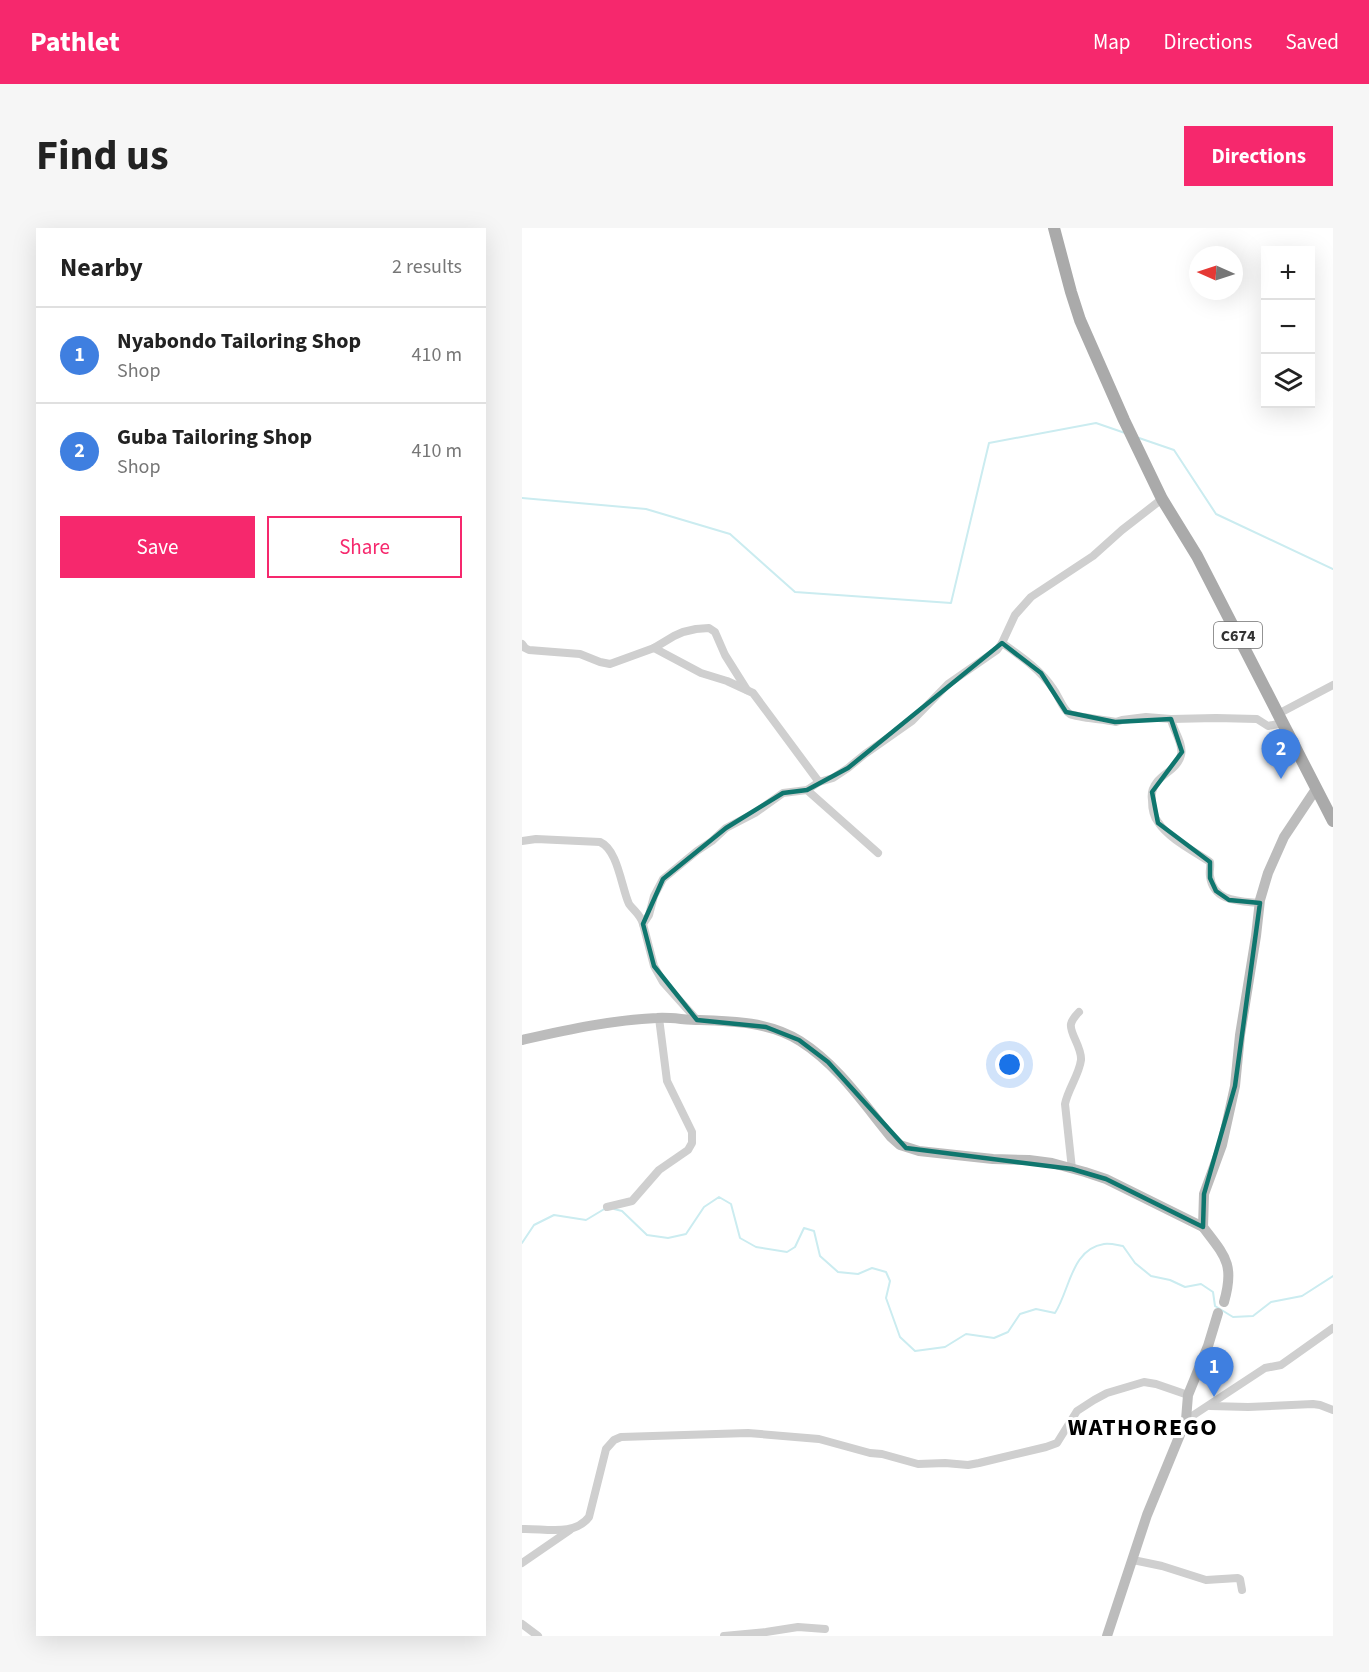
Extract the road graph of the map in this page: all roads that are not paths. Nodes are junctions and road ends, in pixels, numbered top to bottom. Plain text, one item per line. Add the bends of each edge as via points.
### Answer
1 (1054, 228) edge
2 (1162, 499) junction
3 (1002, 643) junction
4 (522, 644) edge
5 (654, 648) junction
6 (1333, 685) edge
7 (747, 690) junction
8 (1171, 719) junction
9 (1281, 719) junction
10 (819, 782) junction
11 (1317, 789) junction
12 (807, 790) junction
13 (1333, 821) edge
14 (522, 841) edge
15 (878, 853) dead end
16 (1260, 903) junction
17 (643, 924) junction
18 (1078, 1012) dead end
19 (659, 1018) junction
20 (697, 1020) junction
21 (522, 1040) edge
22 (1072, 1168) junction
23 (607, 1207) dead end
24 (1203, 1227) junction
25 (1224, 1302) joint
26 (1218, 1313) joint
27 (1333, 1328) edge
28 (1188, 1395) junction
29 (1209, 1406) junction
30 (1333, 1410) edge
31 (1186, 1420) junction
32 (522, 1529) edge
33 (570, 1530) junction
34 (1133, 1560) junction
35 (522, 1563) edge
36 (1242, 1590) dead end
37 (522, 1624) edge
38 (825, 1629) dead end
39 (538, 1636) edge
40 (724, 1636) edge
41 (1107, 1636) edge

1 - 2 main road, C674 via 1080,320
2 - 3 street via 1093,556 1031,597 1015,615
2 - 9 main road, C674 via 1197,556
3 - 8 street via 1041,673 1068,713 1116,722 1146,717
3 - 10 street via 948,684 912,721 833,778
4 - 5 street via 529,650 580,654 610,664
5 - 7 street via 701,673
5 - 7 street via 683,632 711,628
6 - 9 street
7 - 10 street via 759,700
8 - 9 street via 1257,719 1268,726
8 - 16 street via 1182,752 1152,792 1158,823 1210,862 1210,878 1216,891 1229,900
9 - 11 main road, C674
10 - 12 street
11 - 13 main road, C674
11 - 16 street via 1284,837 1271,863
12 - 15 street
12 - 17 street via 783,793 697,851 663,879
14 - 17 street via 605,844 614,857 629,904
16 - 24 street via 1235,1086 1222,1145 1204,1194
17 - 20 street via 654,966
18 - 22 street via 1071,1028 1081,1058 1065,1104
19 - 20 street
19 - 21 street via 583,1026
19 - 23 street via 667,1081 692,1132 693,1143 659,1170 632,1201
20 - 22 street via 765,1026 799,1040 828,1062 896,1142 906,1148
22 - 24 street via 1106,1179
24 - 25 street via 1228,1263 1229,1284
25 - 26 street
26 - 28 street
27 - 29 street via 1281,1365 1265,1368
28 - 31 street
28 - 33 street via 1144,1382 1107,1393 1077,1411 1057,1443 968,1465 918,1464 819,1439 788,1436 621,1437 606,1449 589,1517
29 - 30 street via 1313,1404
29 - 31 street
31 - 34 street
32 - 33 street
33 - 35 street
34 - 36 street via 1206,1580 1238,1578
34 - 41 street
37 - 39 street
38 - 40 street via 798,1627

